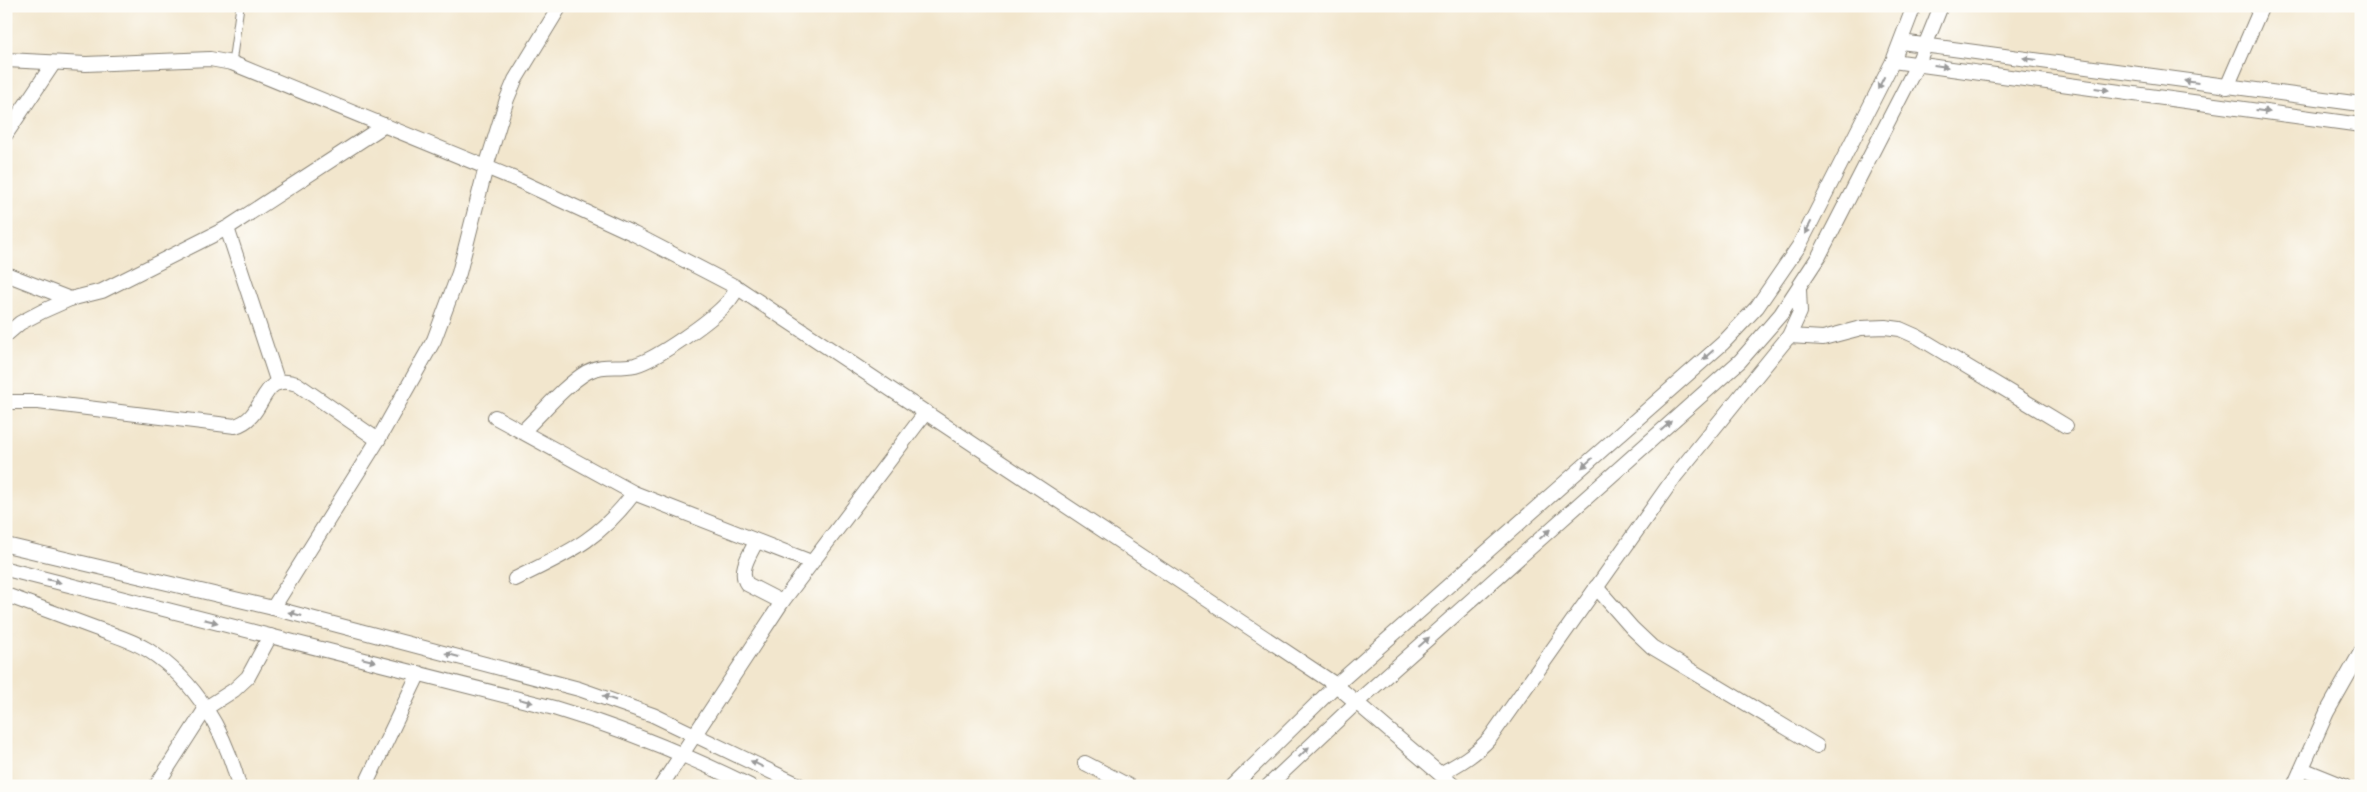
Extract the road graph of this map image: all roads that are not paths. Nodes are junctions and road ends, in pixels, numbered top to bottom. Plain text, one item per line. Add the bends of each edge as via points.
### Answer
1 (240, 6) edge
2 (560, 6) edge
3 (1914, 6) edge
4 (1942, 6) edge
5 (2262, 6) edge
6 (1901, 42) junction
7 (1927, 45) junction
8 (6, 60) edge
9 (1892, 61) junction
10 (232, 63) junction
11 (1918, 63) junction
12 (53, 64) junction
13 (2227, 87) junction
14 (2361, 104) edge
15 (385, 125) junction
16 (2361, 125) edge
17 (6, 134) edge
18 (486, 167) junction
19 (227, 228) junction
20 (6, 274) edge
21 (738, 288) junction
22 (1800, 289) junction
23 (70, 299) junction
24 (6, 335) edge
25 (1788, 336) junction
26 (278, 383) junction
27 (6, 402) edge
28 (926, 412) junction
29 (495, 417) dead end
30 (2066, 426) dead end
31 (523, 431) junction
32 (378, 440) junction
33 (634, 493) junction
34 (756, 542) junction
35 (6, 545) edge
36 (811, 562) junction
37 (6, 569) edge
38 (514, 579) dead end
39 (1596, 587) junction
40 (6, 595) edge
41 (782, 602) junction
42 (273, 608) junction
43 (270, 636) junction
44 (2361, 652) edge
45 (419, 673) junction
46 (1336, 684) junction
47 (1357, 702) junction
48 (206, 708) junction
49 (695, 734) junction
50 (1817, 746) dead end
51 (681, 752) junction
52 (1085, 763) dead end
53 (2302, 769) junction
54 (1440, 774) junction
55 (156, 786) edge
56 (239, 786) edge
57 (365, 786) edge
58 (661, 786) edge
59 (750, 786) edge
60 (801, 786) edge
61 (1130, 786) edge
62 (1233, 786) edge
63 (1268, 786) edge
64 (1454, 786) edge
65 (2294, 786) edge
66 (2344, 786) edge

1 - 10 lane
2 - 18 street via 506,99
3 - 6 street
4 - 7 street
5 - 13 street
6 - 7 street
6 - 9 street
7 - 11 street
13 -> 7 street
8 - 12 street
9 - 11 street
9 -> 46 street via 1799,246 1757,307 1723,343
10 - 12 street via 182,59
10 - 15 street
11 -> 16 street
11 - 22 street
12 - 17 street
13 - 14 street
15 - 18 street
15 - 19 street
18 - 21 street via 634,234
18 - 32 street via 452,297 434,340
19 - 23 street via 102,291
19 - 26 street
20 - 23 street
21 - 28 street
21 - 31 street via 709,320 652,357 636,365 606,365 586,372
22 - 25 street via 1800,312
47 -> 22 street via 1740,361
23 - 24 street via 20,323
25 - 30 street via 1823,338 1860,328 1900,329
25 - 39 street via 1699,445
26 - 27 street via 267,391 252,417 235,426 38,402
26 - 32 street via 297,384
28 - 36 street
28 - 46 street
29 - 31 street
31 - 33 street
32 - 42 street
33 - 34 street
33 - 38 street via 596,535 576,549
34 - 36 street
34 - 41 street via 743,573 744,579 747,584
35 - 42 street
36 - 41 street
37 -> 43 street
39 - 50 street via 1637,633 1664,655
39 - 54 street via 1490,738 1468,758
40 - 48 street via 146,649 169,665
41 - 49 street
49 -> 42 street via 653,715 579,689
43 -> 45 street
43 - 48 street via 248,676 234,690
44 - 53 street via 2327,712
45 -> 51 street via 599,721
45 - 57 street
46 - 47 street
46 - 62 street
47 - 54 street
63 -> 47 street
48 - 55 street
48 - 56 street via 226,746
49 - 51 street
60 -> 49 street
51 - 58 street
51 - 59 street
52 - 61 street
53 - 65 street
53 - 66 street
54 - 64 street

